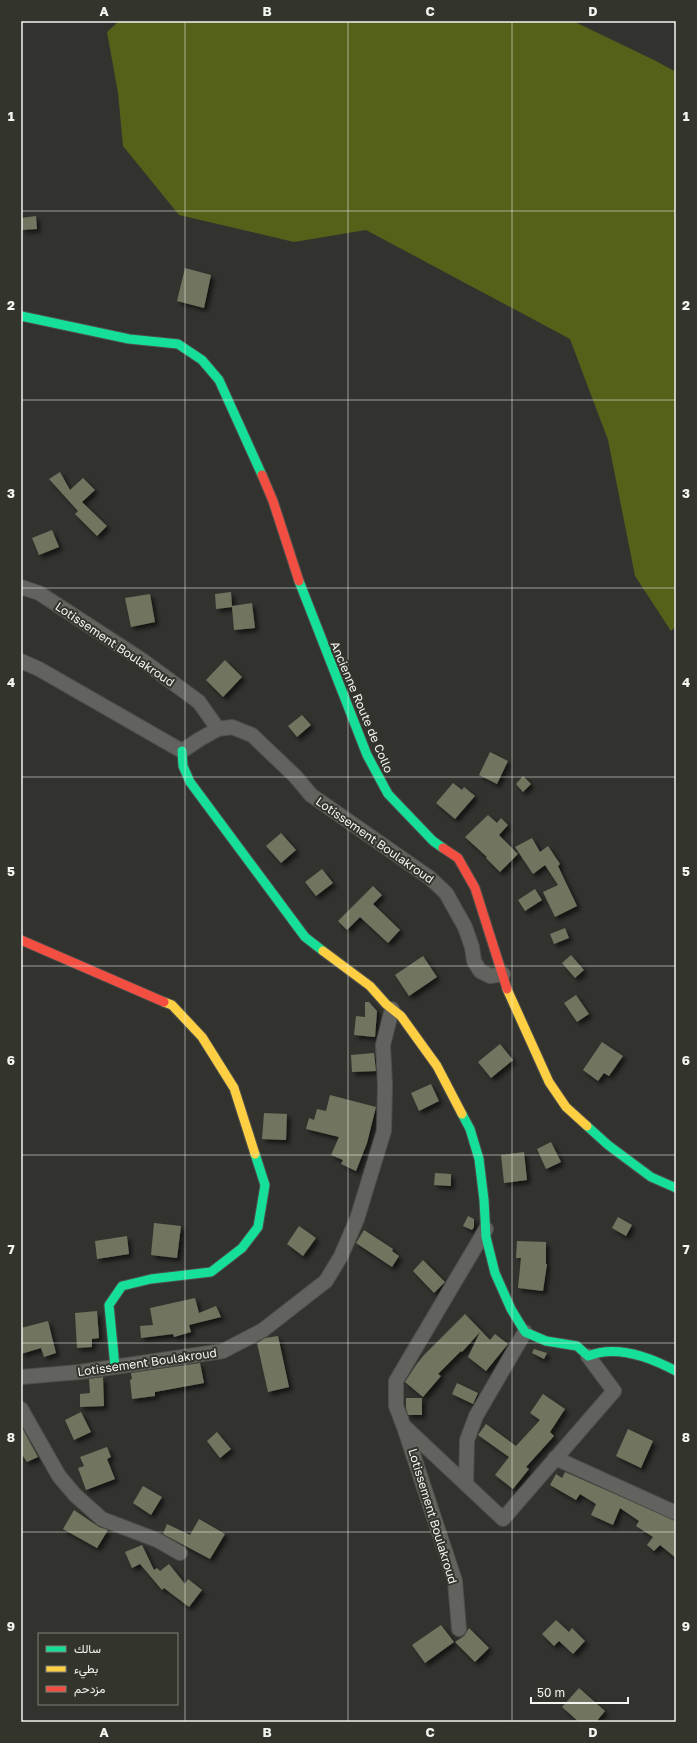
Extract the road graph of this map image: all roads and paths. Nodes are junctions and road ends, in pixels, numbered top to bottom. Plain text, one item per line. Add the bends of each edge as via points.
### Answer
1 (21, 316) edge
2 (21, 587) edge
3 (21, 661) edge
4 (218, 729) junction
5 (182, 751) junction
6 (21, 940) edge
7 (503, 974) junction
8 (392, 1009) junction
9 (676, 1188) edge
10 (486, 1229) junction
11 (524, 1332) junction
12 (588, 1356) junction
13 (115, 1367) junction
14 (676, 1371) edge
15 (21, 1377) edge
16 (21, 1409) edge
17 (404, 1427) junction
18 (555, 1458) junction
19 (466, 1484) junction
20 (676, 1513) edge
21 (180, 1553) dead end
22 (459, 1629) dead end

1 - 7 street, Ancienne Route de Collo via 129,339 178,344 202,360 219,380 274,501 299,582 367,755 388,794 432,841 458,858 475,888
2 - 4 street, Lotissement Boulakroud via 39,592 142,660 199,702
3 - 5 street
4 - 5 street, Lotissement Boulakroud
4 - 7 street, Lotissement Boulakroud via 232,727 252,735 311,795 430,878 446,893 465,927 474,961 480,971 490,976
5 - 8 street via 183,766 190,782 305,937 364,981
6 - 13 street via 172,1005 202,1037 234,1088 265,1185 258,1227 242,1248 211,1272 151,1279 122,1286 109,1306
7 - 9 street, Ancienne Route de Collo via 508,991 549,1082 566,1107 608,1145 652,1177
8 - 10 street via 401,1016 437,1066 470,1129 479,1159
8 - 13 street, Lotissement Boulakroud via 383,1045 384,1131 358,1219 326,1281 263,1330 223,1351
10 - 11 street via 495,1273
10 - 17 street, Lotissement Boulakroud via 396,1381 396,1406
11 - 12 street, Lotissement Boulakroud via 546,1341 577,1346
11 - 19 street via 476,1416 468,1440
12 - 14 street via 600,1351 616,1350
12 - 18 street, Lotissement Boulakroud via 614,1391
13 - 15 street, Lotissement Boulakroud
16 - 21 street via 59,1476 74,1495 102,1519 157,1540
17 - 19 street, Lotissement Boulakroud
17 - 22 street, Lotissement Boulakroud via 455,1580
18 - 19 street, Lotissement Boulakroud via 503,1519
18 - 20 street

